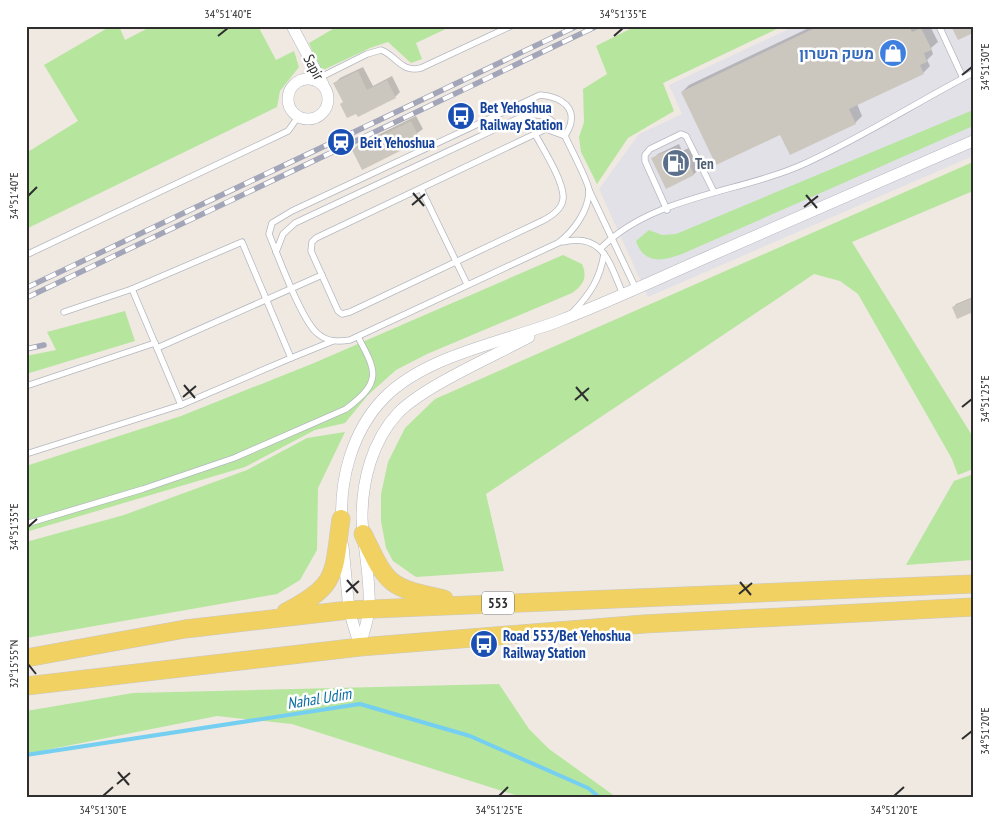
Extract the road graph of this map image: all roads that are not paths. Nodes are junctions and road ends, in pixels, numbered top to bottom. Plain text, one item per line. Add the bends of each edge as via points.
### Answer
1 (292, 26) edge
2 (511, 26) edge
3 (939, 26) edge
4 (303, 48) junction
5 (973, 73) edge
6 (963, 78) junction
7 (301, 80) junction
8 (319, 81) junction
9 (298, 117) junction
10 (535, 134) junction
11 (565, 136) junction
12 (973, 141) edge
13 (421, 188) junction
14 (589, 190) junction
15 (714, 192) junction
16 (667, 210) junction
17 (611, 238) junction
18 (558, 243) junction
19 (603, 251) junction
20 (276, 252) junction
21 (26, 255) edge
22 (456, 263) junction
23 (322, 276) junction
24 (467, 284) junction
25 (132, 288) junction
26 (293, 289) junction
27 (636, 289) junction
28 (623, 294) junction
29 (267, 301) junction
30 (64, 312) dead end
31 (564, 319) junction
32 (358, 336) junction
33 (334, 341) junction
34 (156, 346) junction
35 (291, 358) junction
36 (26, 386) edge
37 (181, 405) junction
38 (26, 454) edge
39 (341, 519) junction
40 (26, 524) edge
41 (363, 534) junction
42 (973, 584) edge
43 (467, 605) junction
44 (973, 607) edge
45 (369, 609) junction
46 (349, 610) junction
47 (275, 618) junction
48 (360, 647) junction
49 (26, 658) edge
50 (26, 686) edge

1 - 4 street, Sapir
2 - 8 lane via 421,68 406,69 381,50 367,54
3 - 6 lane
4 - 7 street, Sapir via 306,68
4 - 8 street, Sapir
5 - 6 lane
6 - 15 lane via 805,164
7 - 8 street
7 - 9 street via 288,94 289,107
8 - 9 street via 328,99 324,111 315,118
9 - 21 lane via 288,131
10 - 11 lane via 546,129
10 - 13 lane
10 - 22 lane via 561,186 562,205 548,218
11 - 14 lane
11 - 20 lane via 549,117 540,114 519,118 295,223 283,234
11 - 20 lane via 572,120 564,102 554,96 540,95 530,99 278,219 269,228
12 - 27 street
13 - 22 lane
13 - 23 lane via 312,242 311,251
14 - 17 lane
14 - 18 lane via 578,222
15 - 16 lane
15 - 16 lane via 686,136 681,134 650,149 645,156
16 - 17 lane via 630,225
17 - 19 lane
17 - 27 lane
18 - 19 lane via 584,240 595,243
18 - 24 lane
19 - 28 lane
19 - 31 lane via 594,288
20 - 26 lane
22 - 23 lane via 342,314
22 - 24 lane
23 - 26 lane
24 - 32 lane
25 - 29 lane via 242,242
25 - 30 lane
25 - 34 lane
26 - 29 lane
26 - 33 lane via 312,327 318,334
27 - 28 street
28 - 31 street
29 - 34 lane
29 - 35 lane
31 - 39 street via 435,365 399,385 384,398 369,417 350,457
31 - 41 street via 443,383 399,413 386,428 370,464 362,497
32 - 33 lane
32 - 40 lane via 374,372 363,394 346,409 234,458
33 - 35 lane
34 - 36 lane
34 - 37 lane
35 - 37 lane
37 - 38 lane
39 - 46 street
39 - 47 main road via 329,581 312,599
41 - 43 main road via 378,566 396,585
41 - 45 street
42 - 43 main road, 553
43 - 45 main road, 553
44 - 48 main road, 553 via 644,624
45 - 46 main road, 553
45 - 48 street
46 - 47 main road, 553
46 - 48 street
47 - 49 main road, 553 via 185,629
48 - 50 main road, 553

